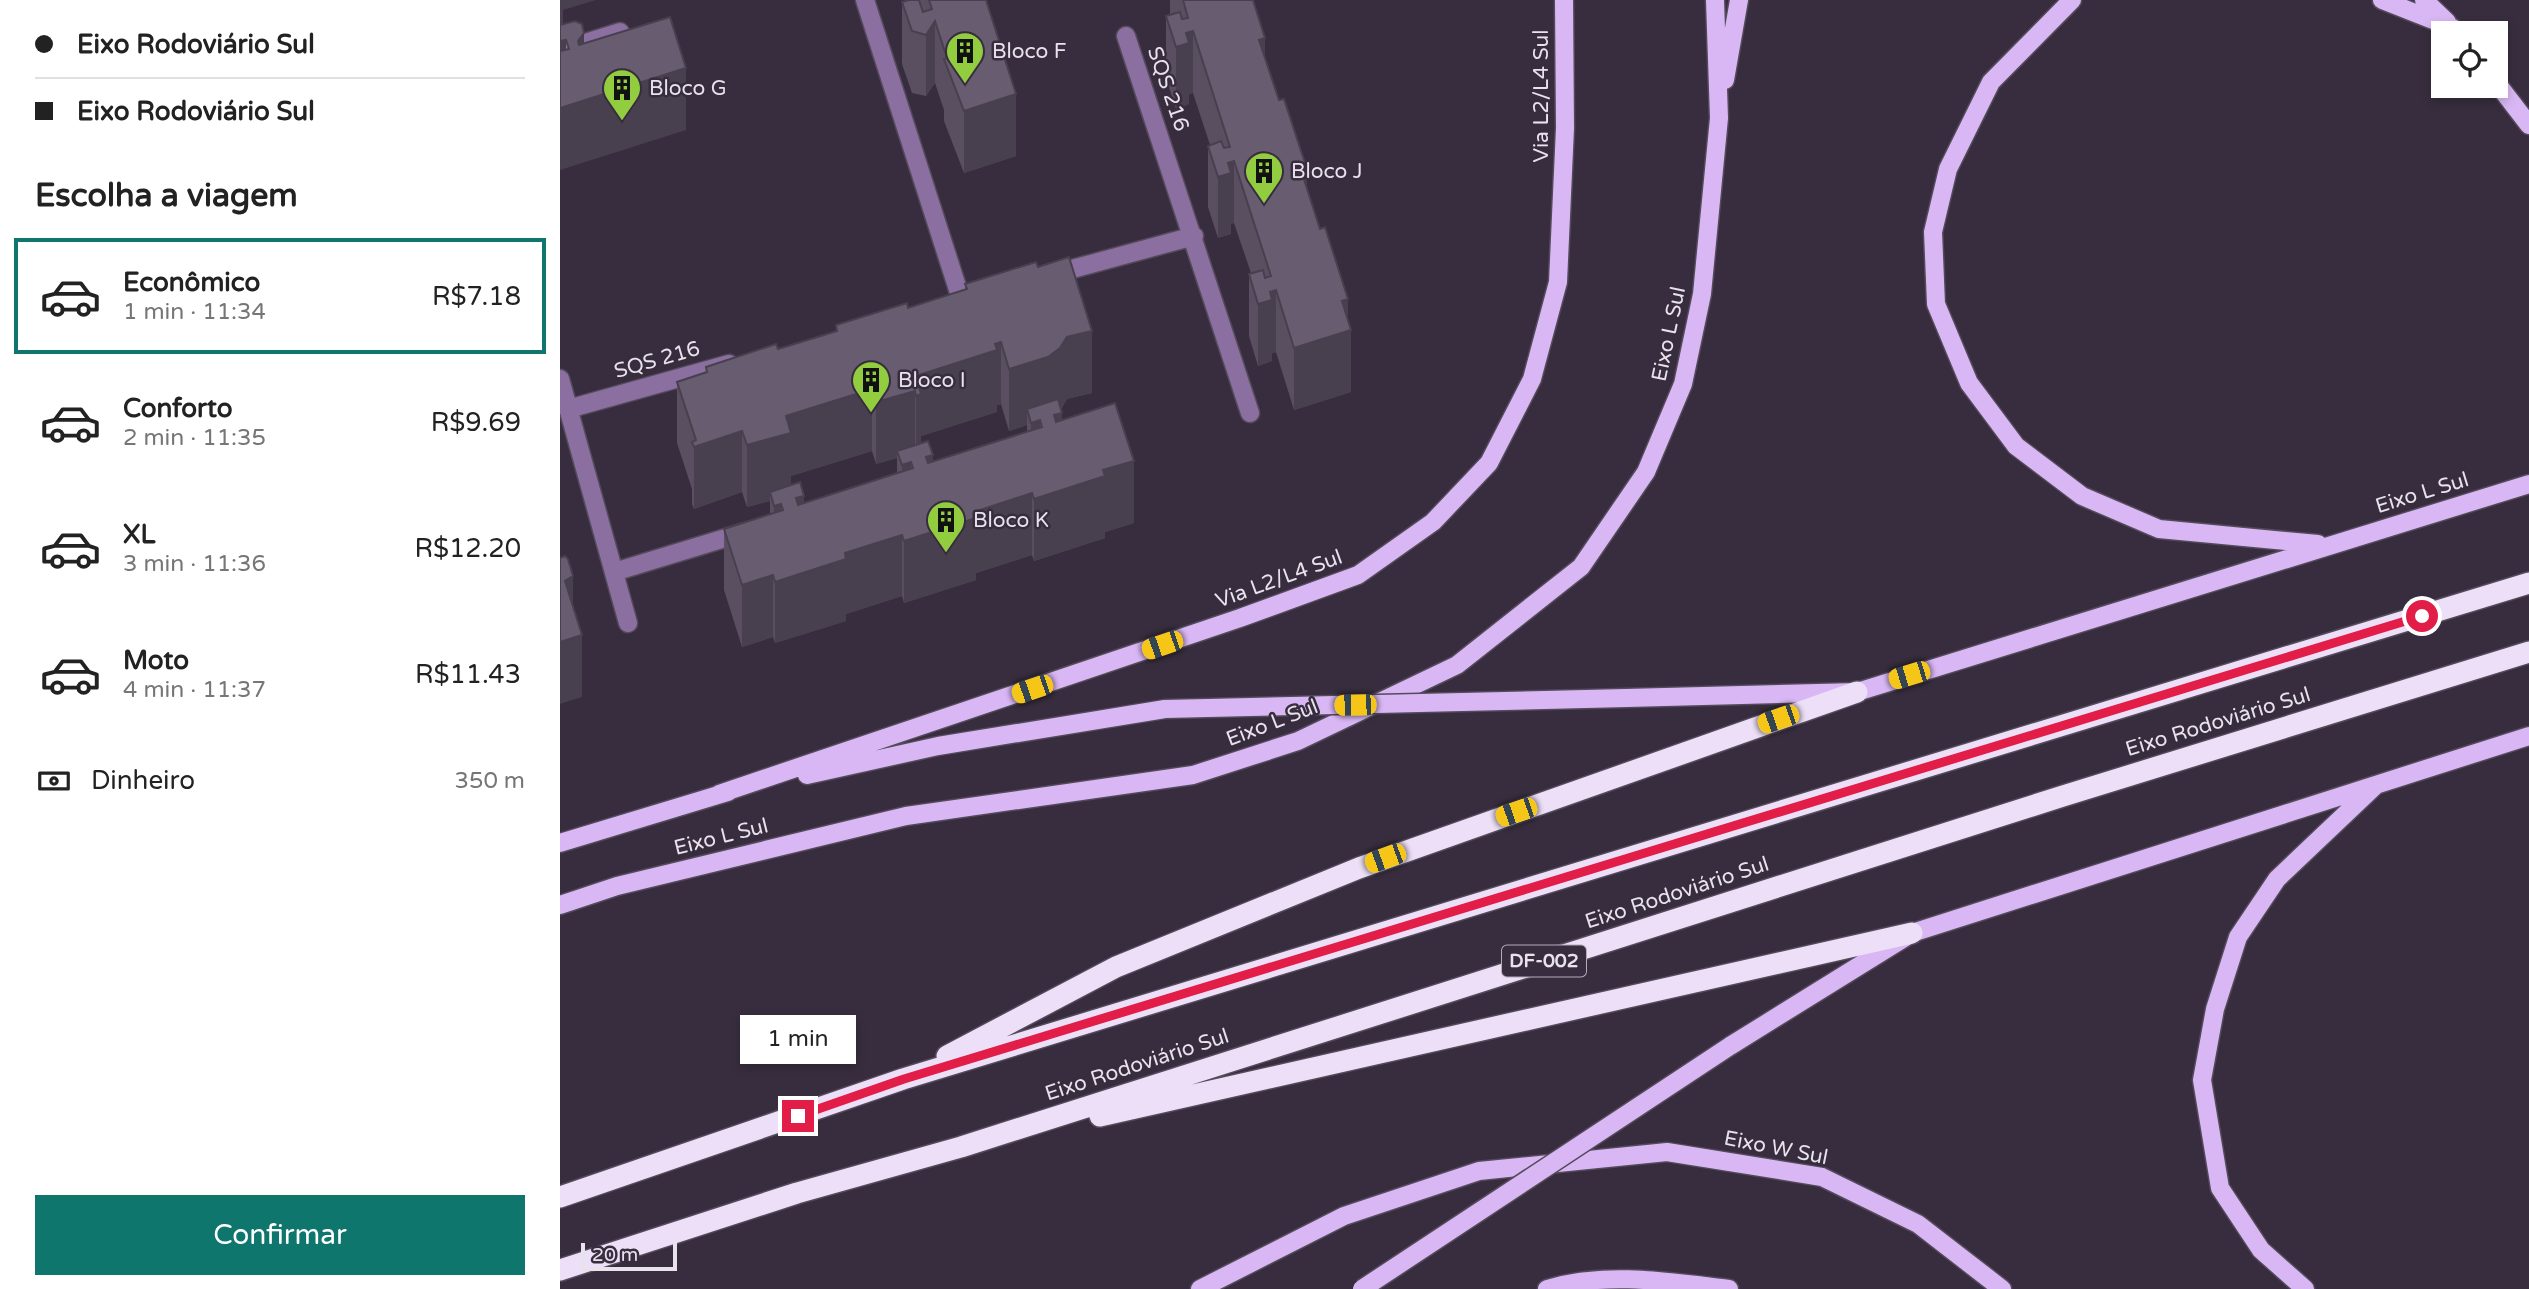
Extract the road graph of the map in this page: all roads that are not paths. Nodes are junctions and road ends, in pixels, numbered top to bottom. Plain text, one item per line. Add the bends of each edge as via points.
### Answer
1 (865, 0) edge
2 (1564, 0) edge
3 (1715, 0) edge
4 (1739, 0) edge
5 (2072, 0) edge
6 (2382, 0) edge
7 (2424, 0) edge
8 (2431, 21) edge
9 (2445, 21) edge
10 (620, 32) edge
11 (1126, 36) dead end
12 (560, 51) edge
13 (2508, 98) edge
14 (1719, 118) junction
15 (2529, 125) edge
16 (1194, 236) junction
17 (1039, 278) edge
18 (961, 299) edge
19 (751, 358) edge
20 (560, 379) edge
21 (568, 409) junction
22 (1250, 413) dead end
23 (2529, 484) edge
24 (760, 527) edge
25 (2328, 545) junction
26 (614, 572) junction
27 (2529, 583) edge
28 (628, 623) dead end
29 (2529, 652) edge
30 (1857, 692) junction
31 (2529, 736) edge
32 (2377, 783) junction
33 (719, 794) junction
34 (560, 843) edge
35 (560, 905) edge
36 (1912, 933) junction
37 (904, 1079) junction
38 (961, 1147) junction
39 (560, 1197) edge
40 (560, 1270) edge
41 (1200, 1289) edge
42 (1362, 1289) edge
43 (1547, 1289) edge
44 (1729, 1289) edge
45 (2002, 1289) edge
46 (2305, 1289) edge

1 - 18 street
2 - 33 main road, Via L2/L4 Sul via 1565,128 1558,282 1532,379 1489,463 1433,522 1358,575
3 - 14 main road, Eixo L Sul
4 - 14 main road
5 - 25 main road via 1991,82 1948,169 1933,232 1936,304 1969,383 2017,446 2082,496 2159,529
6 - 8 main road
7 - 9 main road
10 - 12 street
11 - 16 street, SQS 216
13 - 15 main road
14 - 35 main road, Eixo L Sul via 1697,320 1683,384 1646,472 1581,567 1457,665 1298,741 1193,775 906,816 617,886
16 - 17 street
16 - 22 street, SQS 216
19 - 21 street, SQS 216
20 - 21 street
21 - 26 street
23 - 25 main road, Eixo L Sul
24 - 26 street
25 - 30 main road, Eixo L Sul
26 - 28 street
27 - 37 highway, Eixo Rodoviário Sul
29 - 38 highway, Eixo Rodoviário Sul / DF-002
30 - 33 main road, Eixo L Sul, bridge via 1165,709 939,746
30 - 37 highway via 1346,873 1116,967
31 - 32 main road
32 - 36 main road
32 - 46 main road via 2277,879 2238,937 2215,1009 2202,1080 2220,1188 2261,1250
33 - 34 main road, Eixo L Sul
36 - 38 highway
36 - 42 main road, bridge via 1730,1046
37 - 39 highway, Eixo Rodoviário Sul
38 - 40 highway, Eixo Rodoviário Sul / DF-002 via 797,1193
41 - 45 main road, Eixo W Sul via 1344,1216 1479,1171 1667,1152 1822,1177 1918,1224
43 - 44 main road via 1573,1281 1650,1280

